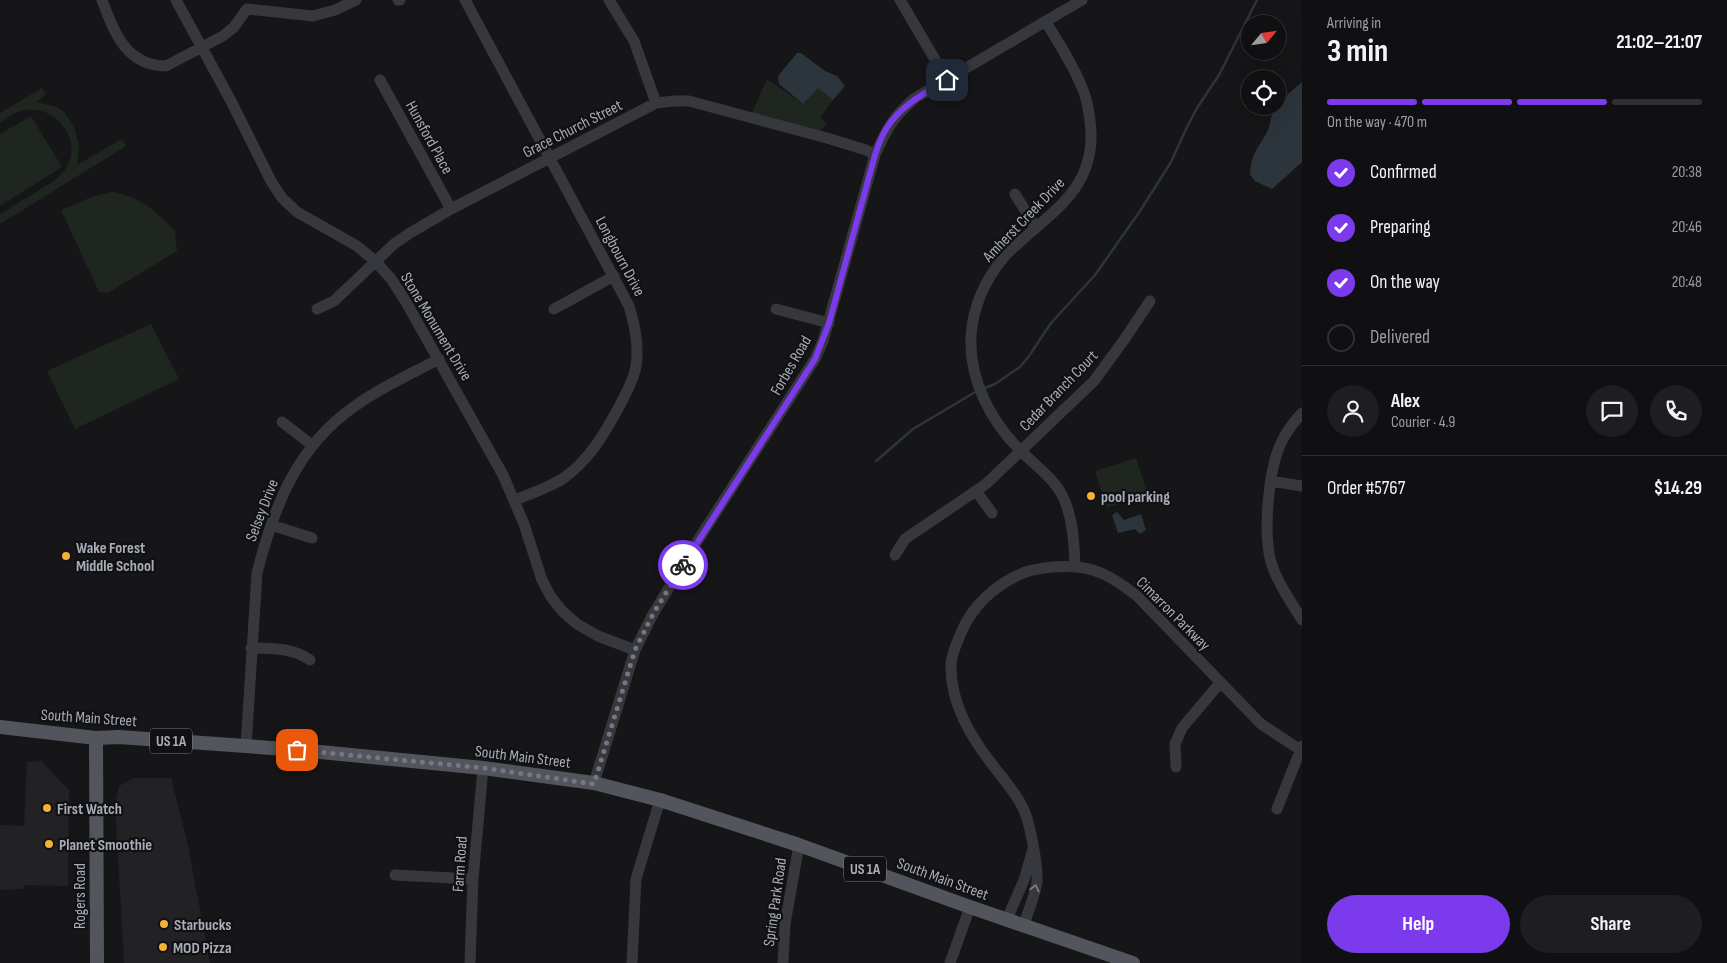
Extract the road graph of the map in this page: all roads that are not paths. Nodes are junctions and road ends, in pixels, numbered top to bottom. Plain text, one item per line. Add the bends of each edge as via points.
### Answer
1 (102, 0) edge
2 (176, 0) edge
3 (356, 0) edge
4 (465, 0) edge
5 (609, 0) edge
6 (900, 0) edge
7 (1082, 0) edge
8 (244, 5) edge
9 (1046, 22) junction
10 (202, 46) junction
11 (380, 80) dead end
12 (947, 80) junction
13 (656, 103) junction
14 (875, 155) junction
15 (550, 158) junction
16 (1015, 194) dead end
17 (450, 209) junction
18 (1036, 228) junction
19 (375, 261) junction
20 (614, 276) junction
21 (1150, 301) dead end
22 (317, 309) dead end
23 (554, 309) dead end
24 (776, 309) dead end
25 (829, 323) junction
26 (439, 359) junction
27 (1302, 413) edge
28 (282, 422) dead end
29 (312, 445) junction
30 (1021, 452) junction
31 (1271, 481) junction
32 (1302, 486) edge
33 (976, 491) junction
34 (515, 500) junction
35 (992, 513) dead end
36 (270, 525) junction
37 (312, 538) dead end
38 (895, 555) dead end
39 (1075, 566) junction
40 (1302, 620) edge
41 (251, 648) junction
42 (635, 650) junction
43 (310, 660) dead end
44 (1220, 683) junction
45 (0, 727) edge
46 (96, 738) junction
47 (246, 746) junction
48 (1301, 749) edge
49 (1176, 767) dead end
50 (483, 768) junction
51 (594, 784) junction
52 (660, 800) junction
53 (1276, 809) dead end
54 (799, 845) junction
55 (1033, 849) junction
56 (395, 875) dead end
57 (473, 879) junction
58 (970, 907) junction
59 (1007, 919) junction
60 (1024, 925) junction
61 (96, 963) edge
62 (470, 963) edge
63 (632, 963) edge
64 (783, 963) edge
65 (950, 963) edge
66 (1134, 963) edge

1 - 10 street via 120,40 137,60 166,66
2 - 10 street, Stone Monument Drive
3 - 8 street via 313,16
4 - 15 street, Longbourn Drive
5 - 13 street via 634,41
6 - 12 street
7 - 9 street, Forbes Road
8 - 10 street via 234,27
9 - 12 street, Forbes Road
9 - 18 street, Amherst Creek Drive via 1082,85 1090,111 1091,144 1085,172 1074,192
10 - 19 street, Stone Monument Drive via 282,198 297,212 357,246
11 - 17 street, Hunsford Place
12 - 14 street, Forbes Road via 898,113
13 - 14 street, Grace Church Street via 689,101 843,143
13 - 15 street, Grace Church Street
14 - 25 street, Forbes Road
15 - 17 street, Grace Church Street
15 - 20 street, Longbourn Drive
16 - 18 street
17 - 19 street, Grace Church Street via 394,244
18 - 30 street, Amherst Creek Drive via 1004,256 987,280 976,306 971,337 982,394 997,424
19 - 22 street, Grace Church Street via 334,301
19 - 26 street, Stone Monument Drive via 392,280
20 - 23 street
20 - 34 street, Longbourn Drive via 629,306 638,350 630,386 607,429 577,467 563,478
21 - 30 street, Cedar Branch Court via 1094,381
24 - 25 street
25 - 42 street, Forbes Road via 815,359 672,582
26 - 29 street, Selsey Drive via 374,393 335,421
26 - 34 street, Stone Monument Drive
27 - 31 street via 1281,442
28 - 29 street
29 - 36 street, Selsey Drive via 279,500
30 - 33 street, Cedar Branch Court
30 - 39 street, Amherst Creek Drive via 1053,482 1062,496 1068,512
31 - 32 street
31 - 40 street via 1267,546 1272,564
33 - 35 street
33 - 38 street, Cedar Branch Court via 905,539
34 - 42 street, Stone Monument Drive via 542,580 563,612 598,636
36 - 37 street
36 - 41 street, Selsey Drive via 257,573
39 - 44 street, Cimarron Parkway via 1117,580 1137,596
39 - 55 street, Cimarron Parkway via 1027,571 1005,581 969,616 951,665 957,701 966,724 979,748 1023,807
41 - 43 street via 299,652
41 - 47 street, Selsey Drive
42 - 51 street, Forbes Road
44 - 48 street, Cimarron Parkway via 1261,724
44 - 49 street via 1182,728 1174,744
45 - 46 main road, South Main Street / US 1A
46 - 47 main road, South Main Street / US 1A
46 - 61 main road, Rogers Road
47 - 50 main road, South Main Street / US 1A
48 - 53 street
50 - 51 main road, South Main Street / US 1A
50 - 57 street, Farm Road
51 - 52 main road, South Main Street / US 1A
52 - 54 main road, South Main Street / US 1A
52 - 63 street via 636,880
54 - 58 main road, South Main Street / US 1A
54 - 64 street, Spring Park Road via 784,924
55 - 59 street, Cimarron Parkway
60 -> 55 street, Cimarron Parkway via 1037,883
56 - 57 street
57 - 62 street, Farm Road
58 - 59 main road, South Main Street / US 1A
58 - 65 street
59 - 60 main road, South Main Street / US 1A
60 - 66 main road, South Main Street / US 1A

